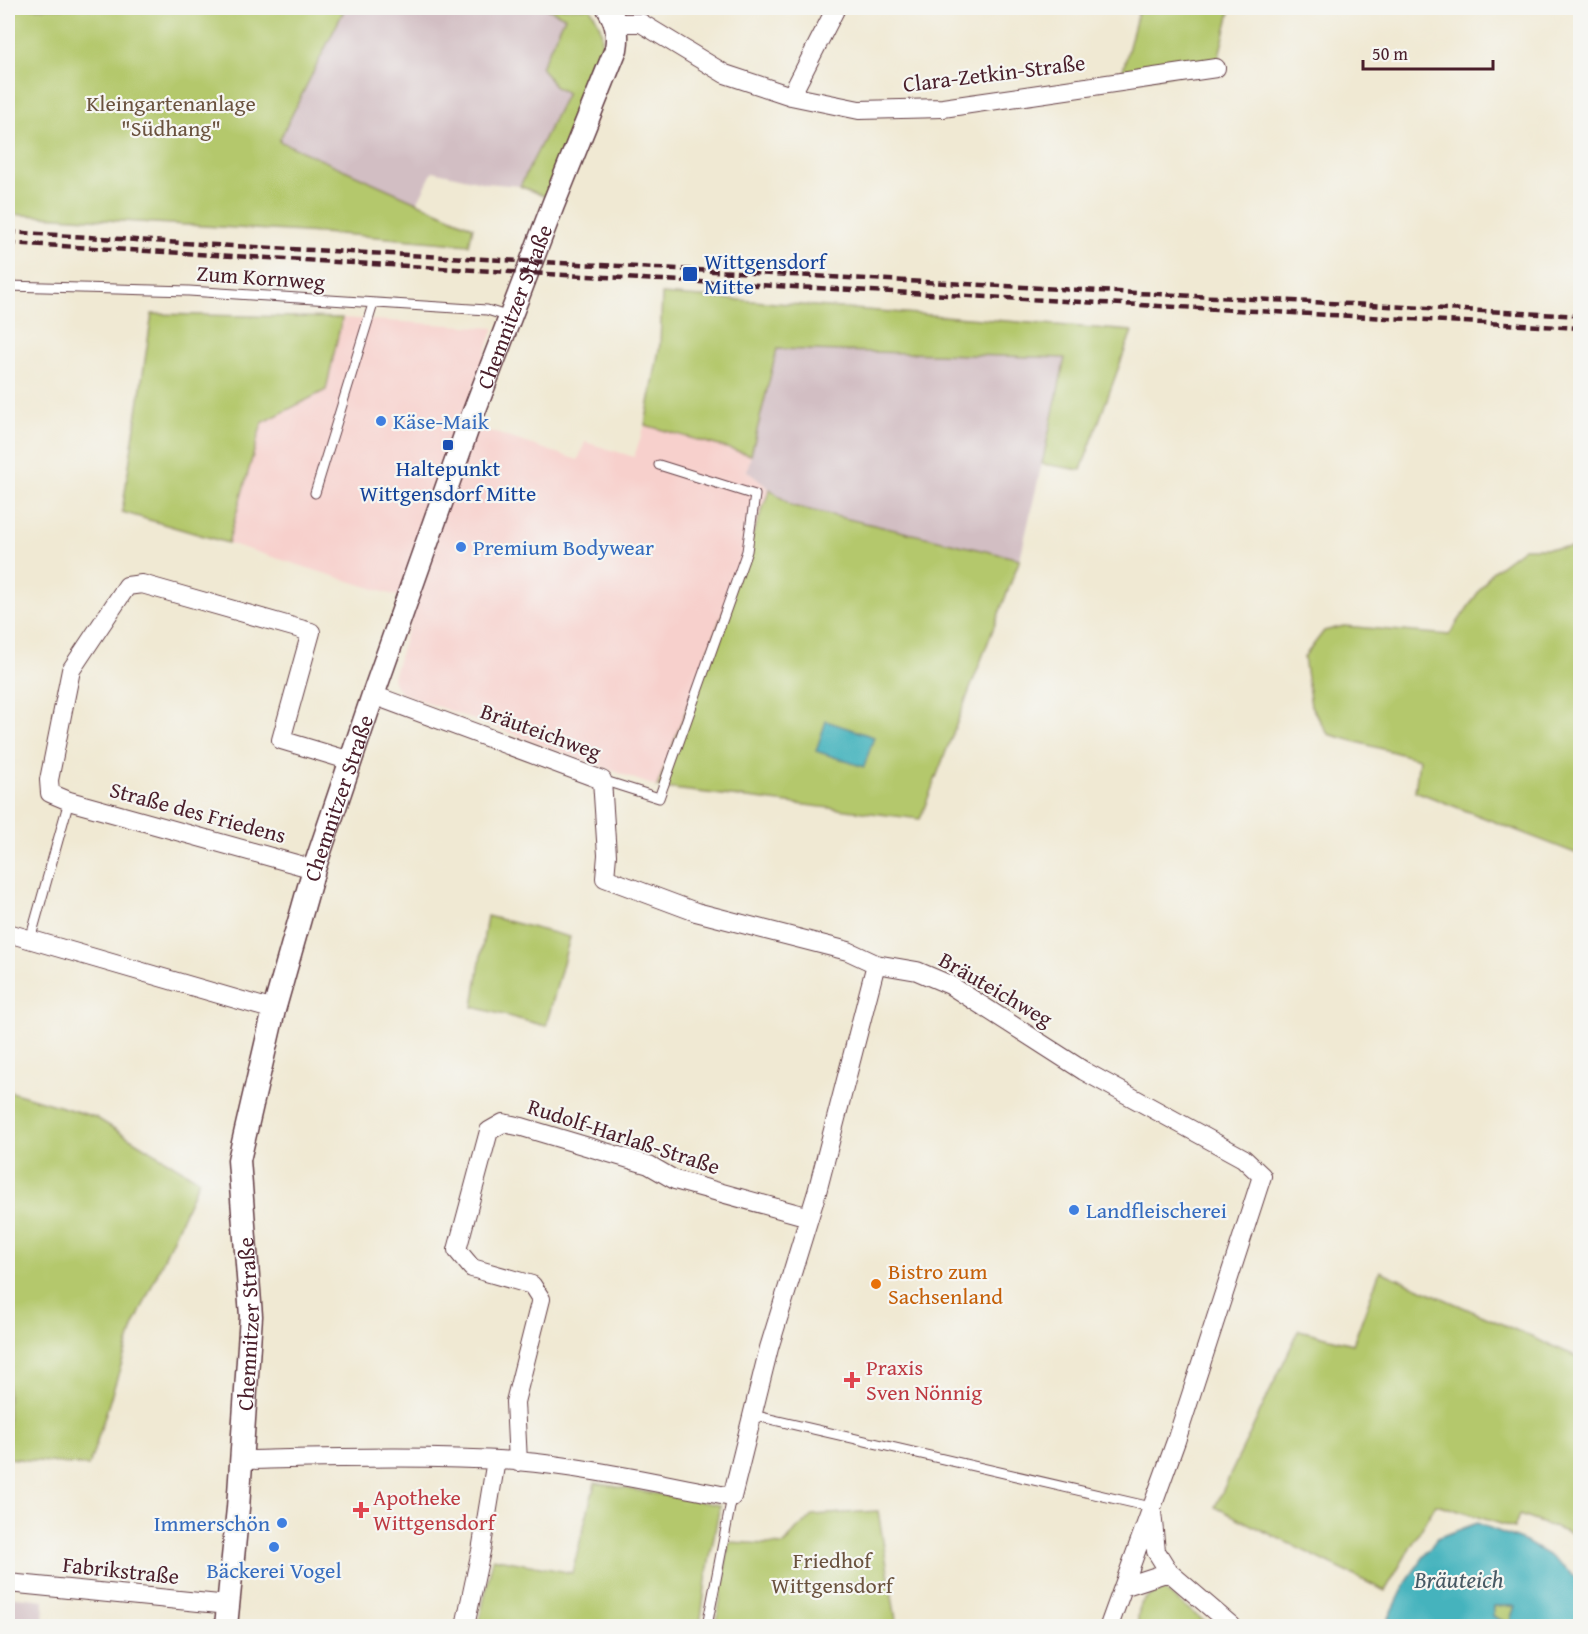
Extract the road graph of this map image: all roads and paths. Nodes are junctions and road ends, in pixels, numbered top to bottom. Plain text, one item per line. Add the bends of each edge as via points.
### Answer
1 (836, 8) edge
2 (612, 15) edge
3 (1216, 69) dead end
4 (791, 96) junction
5 (8, 286) edge
6 (374, 304) junction
7 (510, 317) junction
8 (659, 465) dead end
9 (315, 493) dead end
10 (373, 695) junction
11 (351, 761) junction
12 (602, 780) junction
13 (69, 801) junction
14 (314, 869) junction
15 (8, 933) edge
16 (30, 940) junction
17 (876, 964) junction
18 (274, 1010) junction
19 (809, 1217) junction
20 (752, 1415) junction
21 (242, 1460) junction
22 (496, 1460) junction
23 (518, 1461) junction
24 (732, 1497) junction
25 (1151, 1507) junction
26 (1169, 1572) junction
27 (8, 1582) edge
28 (1123, 1587) junction
29 (227, 1616) edge
30 (465, 1626) edge
31 (707, 1626) edge
32 (1109, 1626) edge
33 (1232, 1626) edge

1 - 4 street
2 - 4 street, Clara-Zetkin-Straße via 641,23 725,74
2 - 7 street, Chemnitzer Straße via 618,36 616,49
3 - 4 street, Clara-Zetkin-Straße via 943,108 859,110
5 - 6 lane, Zum Kornweg via 189,291
6 - 7 lane, Zum Kornweg via 487,310
6 - 9 lane
7 - 10 street, Chemnitzer Straße
8 - 12 lane via 755,495 747,551 659,798
10 - 11 street, Chemnitzer Straße
10 - 12 street, Bräuteichweg
11 - 13 street, Straße des Friedens via 281,740 311,632 142,584 127,586 71,670 49,780 50,793
11 - 14 street, Chemnitzer Straße
12 - 17 street, Bräuteichweg via 605,878 696,912 848,951
13 - 14 street, Straße des Friedens
13 - 16 lane
14 - 18 street, Chemnitzer Straße
15 - 16 street
16 - 18 street
17 - 19 street
17 - 25 street, Bräuteichweg via 917,971 950,986 1084,1071 1244,1158 1262,1176
18 - 21 street, Chemnitzer Straße via 239,1160 251,1316
19 - 20 street
19 - 23 street, Rudolf-Harlaß-Straße via 675,1180 649,1165 522,1127 503,1123 489,1131 457,1250 472,1268 532,1285 541,1299 515,1402
20 - 24 street
20 - 25 lane
21 - 22 street via 381,1456
21 - 29 street, Chemnitzer Straße
22 - 23 street
22 - 30 street
23 - 24 street
24 - 31 lane
25 - 26 street, Bräuteichweg via 1156,1551
25 - 28 street, Bräuteichweg
26 - 28 street
26 - 33 street, Bräuteichweg
27 - 29 street, Fabrikstraße
28 - 32 street, Bräuteichweg

